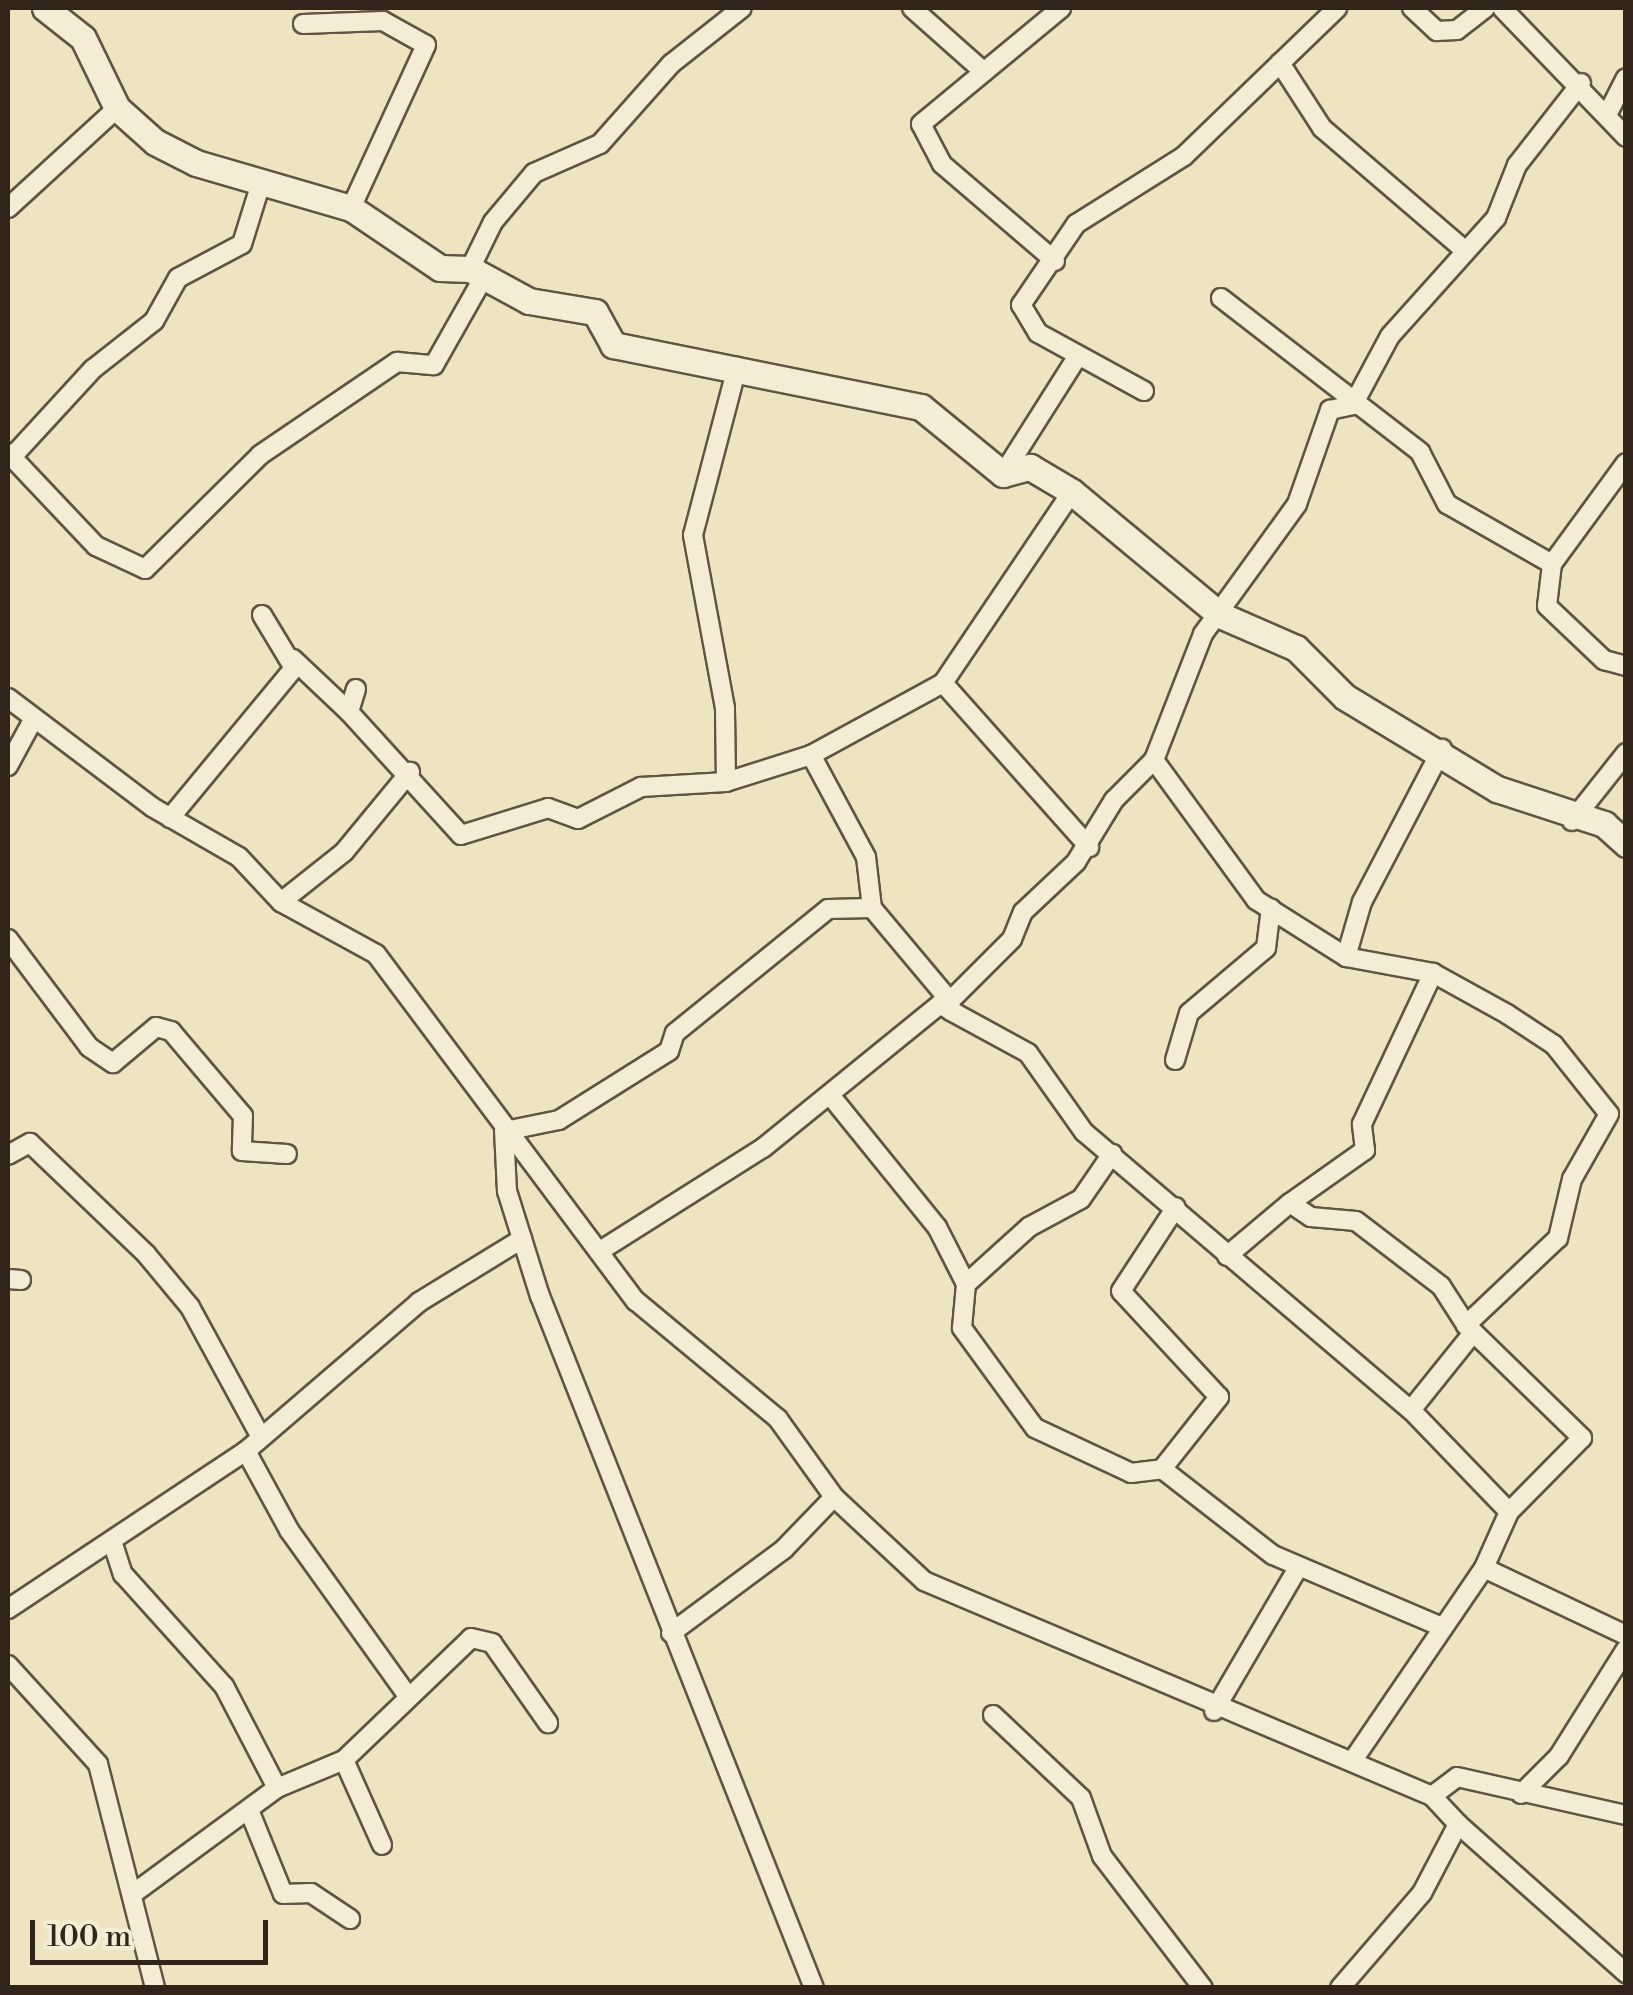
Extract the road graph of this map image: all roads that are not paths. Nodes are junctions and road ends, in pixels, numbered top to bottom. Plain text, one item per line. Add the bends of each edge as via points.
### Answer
1 (45, 8) edge
2 (742, 8) edge
3 (912, 8) edge
4 (1061, 8) edge
5 (1337, 8) edge
6 (1412, 8) edge
7 (1486, 8) edge
8 (1502, 8) edge
9 (303, 24) dead end
10 (1280, 63) junction
11 (984, 72) junction
12 (1626, 78) edge
13 (1581, 83) junction
14 (117, 108) junction
15 (1608, 112) junction
16 (1626, 136) edge
17 (261, 183) junction
18 (8, 208) edge
19 (351, 208) junction
20 (1463, 250) junction
21 (1055, 261) junction
22 (476, 274) junction
23 (1221, 298) dead end
24 (1076, 358) junction
25 (737, 367) junction
26 (1144, 391) dead end
27 (1354, 404) junction
28 (10, 455) edge
29 (1626, 463) edge
30 (1003, 474) junction
31 (1072, 492) junction
32 (1552, 564) junction
33 (262, 615) dead end
34 (1220, 615) junction
35 (292, 658) junction
36 (1626, 666) edge
37 (943, 684) junction
38 (356, 690) dead end
39 (8, 698) edge
40 (349, 712) junction
41 (34, 720) junction
42 (1442, 750) junction
43 (1626, 753) edge
44 (811, 754) junction
45 (1154, 760) junction
46 (8, 766) edge
47 (410, 772) junction
48 (726, 782) junction
49 (170, 818) junction
50 (1572, 821) junction
51 (1626, 844) edge
52 (1088, 846) junction
53 (281, 902) junction
54 (872, 908) junction
55 (1271, 908) junction
56 (8, 939) edge
57 (1346, 957) junction
58 (1434, 973) junction
59 (950, 1006) junction
60 (1175, 1060) dead end
61 (830, 1095) junction
62 (507, 1134) junction
63 (288, 1154) dead end
64 (1112, 1154) junction
65 (8, 1155) edge
66 (1290, 1203) junction
67 (1176, 1207) junction
68 (522, 1239) junction
69 (603, 1249) junction
70 (1227, 1256) junction
71 (966, 1284) junction
72 (1469, 1329) junction
73 (1411, 1410) junction
74 (261, 1437) junction
75 (246, 1450) junction
76 (1162, 1468) junction
77 (834, 1498) junction
78 (1508, 1512) junction
79 (113, 1544) junction
80 (1298, 1568) junction
81 (1484, 1568) junction
82 (8, 1609) edge
83 (1437, 1626) junction
84 (672, 1633) junction
85 (1626, 1635) edge
86 (1626, 1649) edge
87 (8, 1665) edge
88 (407, 1695) junction
89 (1214, 1710) junction
90 (993, 1715) dead end
91 (548, 1724) dead end
92 (344, 1760) junction
93 (1353, 1760) junction
94 (278, 1788) junction
95 (1521, 1794) junction
96 (1432, 1796) junction
97 (251, 1814) junction
98 (1626, 1815) edge
99 (1458, 1824) junction
100 (382, 1845) dead end
101 (134, 1893) junction
102 (350, 1919) dead end
103 (1626, 1973) edge
104 (155, 1988) edge
105 (814, 1988) edge
106 (1203, 1988) edge
107 (1340, 1988) edge

1 - 14 street via 83,38
2 - 22 street via 670,64 600,144 534,174 492,222
3 - 11 street
4 - 11 street
5 - 10 street
6 - 7 street via 1437,30 1457,30
8 - 13 street
9 - 19 street via 383,22 426,45
10 - 20 street via 1322,128
10 - 21 street via 1184,156 1076,224
11 - 21 street via 930,111 924,140
12 - 15 street
13 - 15 street
13 - 20 street via 1517,165 1496,218
14 - 17 street via 155,142
14 - 18 street
15 - 16 street
17 - 19 street
17 - 28 street via 242,244 178,278 154,321 92,369
19 - 22 street via 440,268
20 - 27 street via 1390,336
21 - 24 street via 1029,289 1022,318
22 - 25 street via 529,301 595,312 614,344
22 - 28 street via 434,364 396,362 260,455 145,569 96,546
23 - 27 street via 1324,369
24 - 26 street
24 - 30 street
25 - 30 street via 921,408
25 - 48 street via 693,535 724,708
27 - 32 street via 1420,452 1447,504
27 - 34 street via 1330,410 1297,504
29 - 32 street
30 - 31 street via 1030,468
31 - 34 street
31 - 37 street
32 - 36 street via 1548,606 1604,660
33 - 35 street
34 - 42 street via 1296,648 1345,696
34 - 45 street via 1184,676
35 - 40 street
35 - 49 street via 287,683
37 - 44 street
37 - 52 street
38 - 40 street
39 - 41 street
40 - 47 street
41 - 46 street
41 - 49 street
42 - 50 street via 1497,790
42 - 57 street via 1362,902
43 - 50 street
44 - 48 street
44 - 54 street via 866,856
45 - 52 street via 1114,800
45 - 55 street
47 - 48 street via 461,834 548,808 578,818 641,786
47 - 53 street via 344,852
49 - 53 street via 239,857
50 - 51 street via 1604,824
52 - 59 street
53 - 62 street via 376,954
54 - 59 street
54 - 62 street via 828,909 675,1033 669,1051 559,1120
55 - 57 street
55 - 60 street via 1266,948 1189,1013
56 - 63 street via 89,1047 113,1063 156,1027 171,1031 243,1116 242,1151
57 - 58 street
58 - 66 street via 1362,1124 1365,1150
58 - 72 street via 1554,1045 1609,1114 1572,1178 1558,1238
59 - 61 street via 940,1004
59 - 64 street via 1028,1053 1084,1132
61 - 69 street
61 - 71 street via 936,1227
62 - 68 street via 507,1191
62 - 69 street
64 - 67 street
64 - 71 street via 1081,1199 1029,1227
65 - 74 street via 30,1143 146,1254 190,1307
66 - 70 street
66 - 72 street via 1311,1217 1356,1221 1441,1286
67 - 70 street
67 - 76 street via 1121,1292 1219,1396
68 - 74 street via 419,1302
68 - 84 street
69 - 77 street via 636,1300 778,1419
70 - 73 street
71 - 76 street via 962,1328 1035,1428 1131,1473
72 - 73 street
72 - 78 street via 1582,1438
73 - 78 street
74 - 75 street
75 - 79 street
75 - 88 street via 289,1530
76 - 80 street via 1190,1498
77 - 84 street via 784,1549
77 - 89 street via 924,1581
78 - 81 street
79 - 82 street
79 - 94 street via 123,1574 224,1686
80 - 83 street
80 - 89 street
81 - 83 street
81 - 85 street
83 - 93 street
84 - 105 street
86 - 95 street via 1559,1756
87 - 101 street via 98,1764
88 - 91 street via 463,1644 485,1636
88 - 92 street
89 - 93 street
90 - 106 street via 1081,1798 1102,1856
92 - 94 street
92 - 100 street
93 - 96 street
94 - 97 street
95 - 96 street via 1457,1777
95 - 98 street
96 - 99 street
97 - 101 street
97 - 102 street via 283,1894 311,1893
99 - 103 street
99 - 107 street via 1422,1894
101 - 104 street

